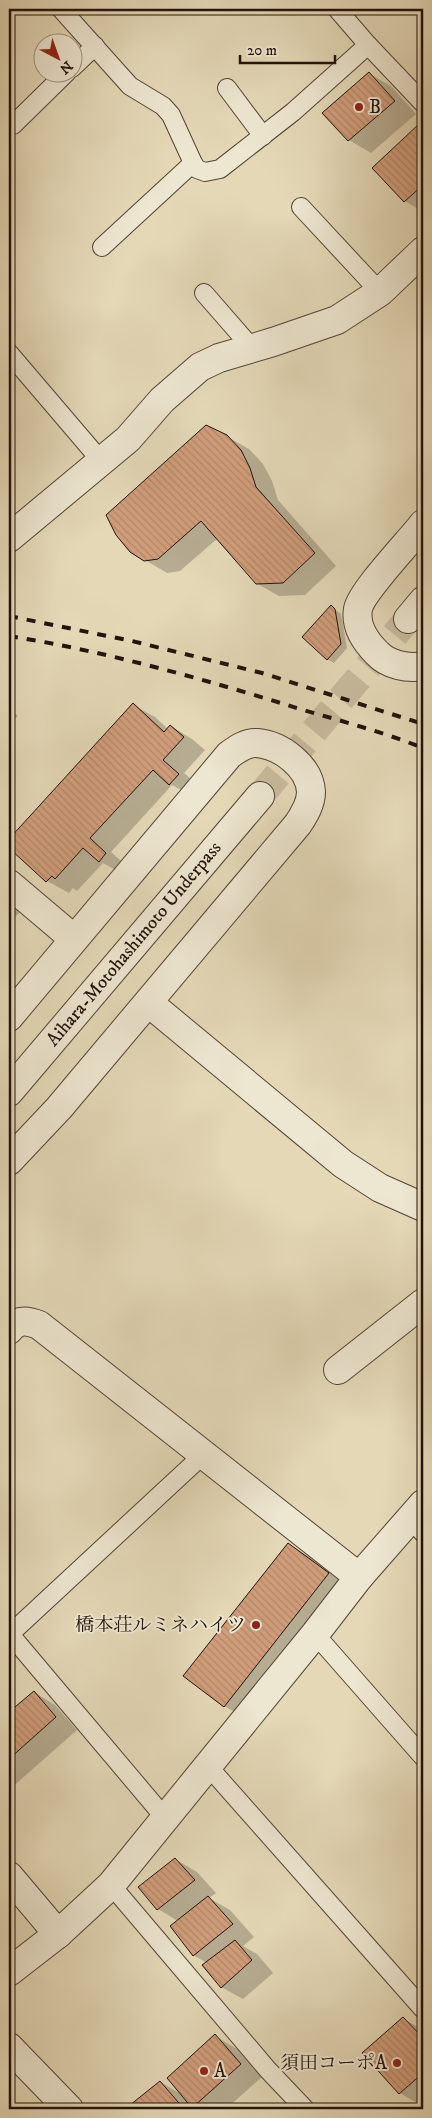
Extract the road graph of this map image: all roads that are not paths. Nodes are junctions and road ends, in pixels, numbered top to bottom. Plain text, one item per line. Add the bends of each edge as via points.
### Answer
1 (60, 9) edge
2 (337, 9) edge
3 (368, 45) junction
4 (95, 46) junction
5 (82, 58) edge
6 (57, 82) edge
7 (227, 88) dead end
8 (423, 103) edge
9 (12, 125) dead end
10 (263, 136) junction
11 (193, 163) junction
12 (301, 207) dead end
13 (102, 247) dead end
14 (423, 251) edge
15 (380, 292) junction
16 (204, 293) dead end
17 (252, 348) junction
18 (9, 353) edge
19 (102, 462) junction
20 (423, 524) edge
21 (9, 537) edge
22 (423, 666) edge
23 (260, 796) tunnel mouth
24 (9, 884) edge
25 (74, 939) junction
26 (149, 1003) junction
27 (9, 1017) edge
28 (9, 1092) edge
29 (9, 1161) edge
30 (423, 1207) edge
31 (423, 1303) edge
32 (9, 1330) edge
33 (338, 1370) dead end
34 (204, 1454) junction
35 (419, 1518) edge
36 (360, 1577) junction
37 (9, 1633) edge
38 (315, 1634) junction
39 (423, 1757) edge
40 (207, 1765) junction
41 (164, 1818) junction
42 (9, 1876) edge
43 (111, 1885) junction
44 (58, 1934) junction
45 (9, 1972) edge
46 (423, 2009) edge
47 (9, 2047) edge
48 (69, 2109) edge
49 (305, 2109) edge

1 - 4 lane
2 - 3 lane
3 - 8 lane
3 - 10 lane
4 - 5 lane
4 - 11 lane via 130,86 163,106 171,115
6 - 9 lane
7 - 10 lane
10 - 11 lane via 214,172 197,169
11 - 13 lane
12 - 15 lane
14 - 15 street
15 - 17 street via 336,320
16 - 17 lane
17 - 19 street via 200,367
18 - 19 lane
19 - 21 street
20 - 22 street via 365,594 358,608 358,623 370,646 381,657 391,663
23 - 28 street, Aihara-Motohashimoto Underpass
24 - 25 street
25 - 26 street via 229,755 248,744 257,743 270,746 293,759 309,782 311,793 305,814
25 - 27 street
26 - 29 street via 60,1108
26 - 30 street via 343,1164 380,1188
31 - 33 street
32 - 34 street via 20,1321 39,1324
34 - 36 street
34 - 37 lane
35 - 36 street
36 - 38 street
37 - 41 lane
38 - 39 lane
38 - 40 street
40 - 41 street
40 - 46 lane
41 - 43 street
42 - 44 street
43 - 44 street
43 - 49 lane via 273,2076
44 - 45 street
47 - 48 street

